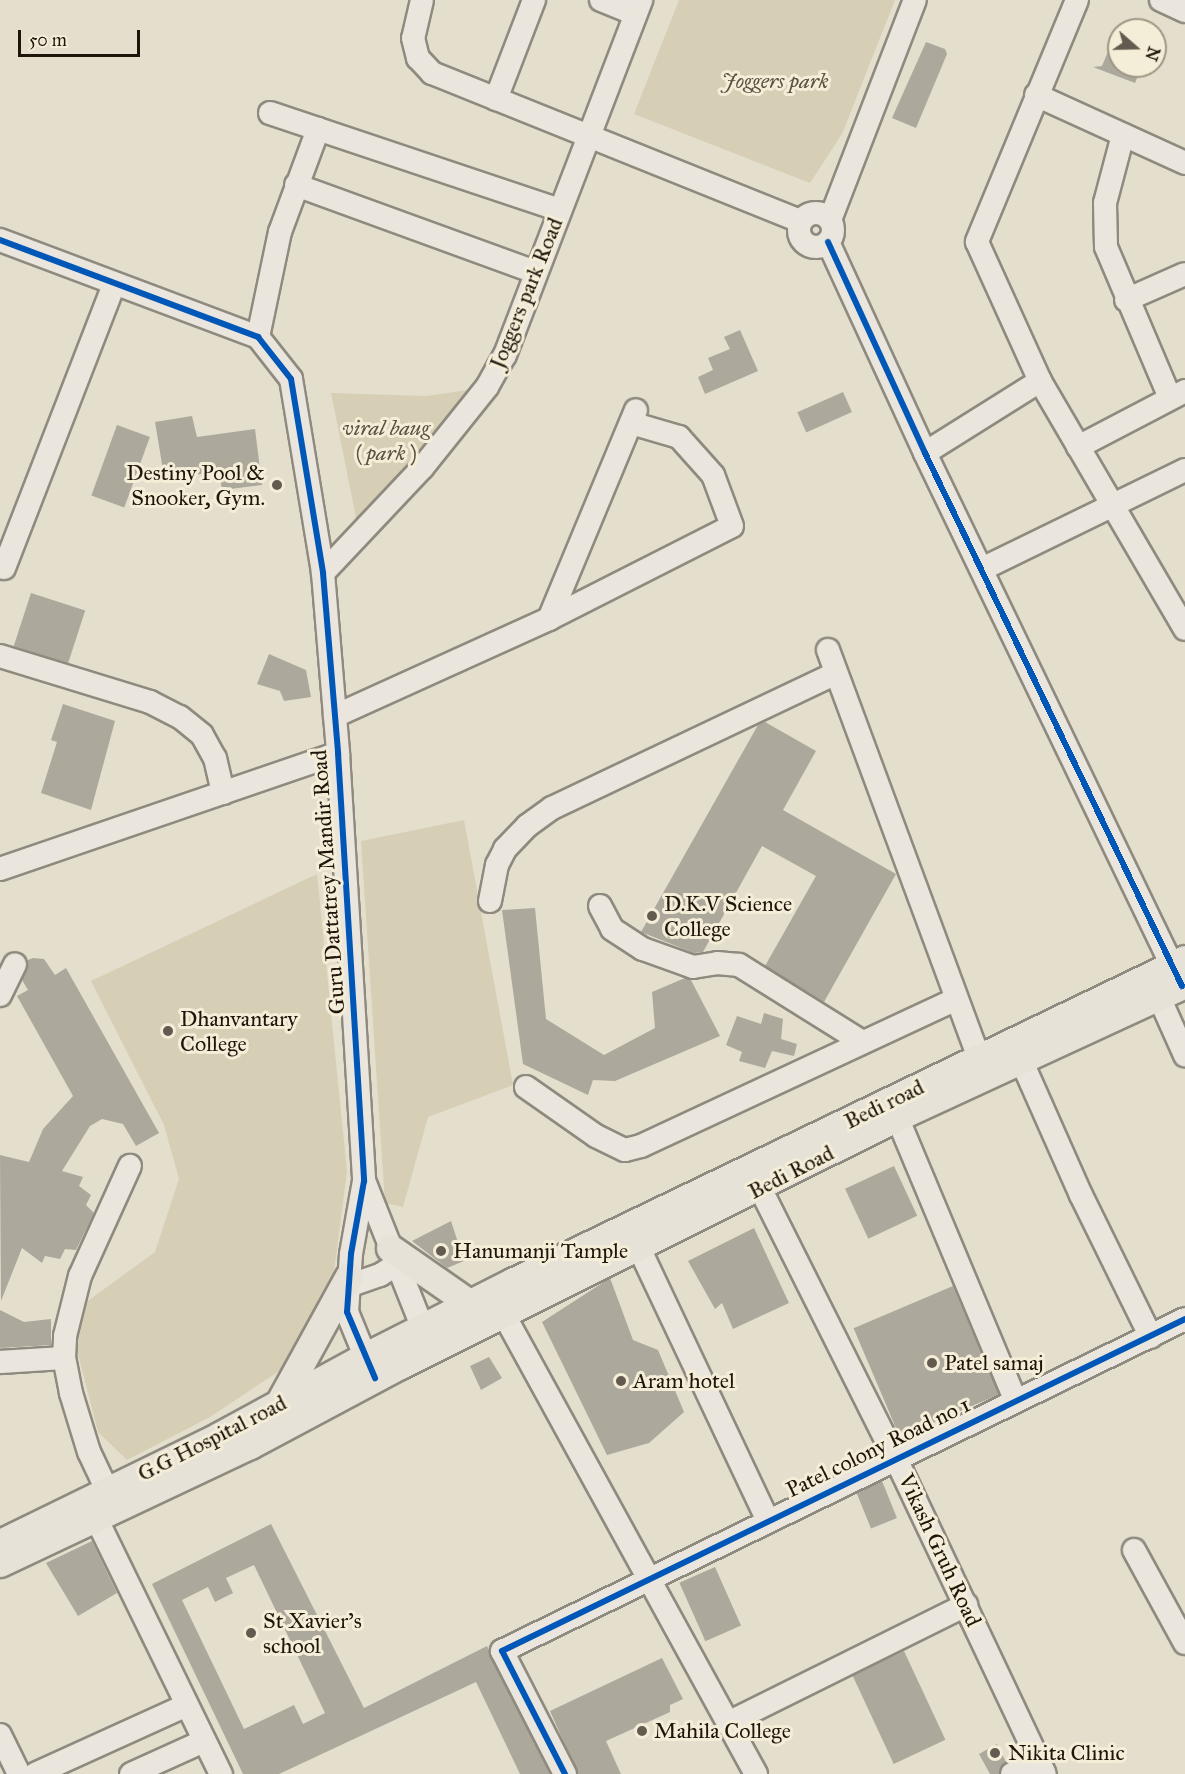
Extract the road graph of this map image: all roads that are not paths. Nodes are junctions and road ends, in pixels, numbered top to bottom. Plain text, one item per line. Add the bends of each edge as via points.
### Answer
1 (422, 0) edge
2 (534, 0) edge
3 (601, 0) edge
4 (915, 0) edge
5 (1077, 0) edge
6 (1161, 0) edge
7 (638, 7) edge
8 (1185, 10) edge
9 (1036, 95) junction
10 (496, 99) junction
11 (270, 113) dead end
12 (318, 129) junction
13 (1123, 135) junction
14 (590, 138) junction
15 (1185, 163) edge
16 (296, 185) junction
17 (560, 210) junction
18 (800, 221) junction
19 (829, 231) junction
20 (1, 242) edge
21 (535, 272) junction
22 (1185, 274) edge
23 (114, 284) junction
24 (1126, 300) junction
25 (258, 337) junction
26 (1040, 381) junction
27 (1177, 394) edge
28 (1078, 447) junction
29 (925, 453) junction
30 (1185, 470) edge
31 (1111, 505) junction
32 (4, 568) dead end
33 (982, 568) junction
34 (322, 573) junction
35 (549, 619) junction
36 (1185, 629) edge
37 (828, 650) dead end
38 (0, 656) edge
39 (836, 673) junction
40 (334, 716) junction
41 (338, 753) junction
42 (223, 793) junction
43 (0, 869) edge
44 (489, 901) dead end
45 (600, 906) dead end
46 (15, 964) dead end
47 (1177, 978) edge
48 (0, 995) edge
49 (956, 999) junction
50 (862, 1042) junction
51 (1185, 1055) edge
52 (979, 1058) junction
53 (1022, 1062) junction
54 (526, 1087) dead end
55 (897, 1117) junction
56 (130, 1166) dead end
57 (755, 1178) junction
58 (364, 1181) junction
59 (639, 1248) junction
60 (393, 1257) junction
61 (348, 1281) junction
62 (469, 1303) junction
63 (503, 1313) junction
64 (1185, 1319) edge
65 (1151, 1337) junction
66 (427, 1339) junction
67 (64, 1358) junction
68 (0, 1362) edge
69 (400, 1365) joint
70 (369, 1367) junction
71 (1016, 1401) junction
72 (277, 1406) junction
73 (896, 1459) junction
74 (106, 1490) junction
75 (96, 1518) junction
76 (768, 1521) junction
77 (0, 1543) edge
78 (1134, 1550) dead end
79 (0, 1563) edge
80 (651, 1578) junction
81 (966, 1605) junction
82 (1185, 1643) edge
83 (185, 1706) junction
84 (728, 1723) junction
85 (0, 1735) edge
86 (204, 1741) junction
87 (1042, 1767) edge
88 (19, 1774) edge
89 (35, 1774) edge
90 (131, 1774) edge
91 (221, 1774) edge
92 (565, 1774) edge
93 (756, 1774) edge
94 (1012, 1774) edge

1 - 10 street via 413,38 418,58 432,73
2 - 10 street
3 - 7 street
4 - 19 street
5 - 9 street
6 - 8 street
7 - 14 street, Joggers park Road
9 - 13 street
9 - 26 street via 977,242
10 - 14 street
11 - 12 street
12 - 16 street
12 - 17 street
13 - 15 street
13 - 24 street via 1103,220 1106,248
14 - 17 street, Joggers park Road
14 - 18 street
16 - 21 street
16 - 25 street via 269,276
17 - 21 street, Joggers park Road
18 - 19 street via 814,212
18 - 19 street via 800,237 807,245 818,247
19 - 29 street
20 - 23 street
21 - 34 street, Joggers park Road via 504,355 487,387 422,468
22 - 24 street
23 - 25 street
23 - 32 street
24 - 27 street
25 - 34 street, Guru Dattatrey Mandir Road via 291,379
26 - 28 street
26 - 29 street
27 - 28 street
28 - 31 street
29 - 33 street
30 - 31 street
31 - 33 street
31 - 36 street
33 - 47 street
34 - 40 street, Guru Dattatrey Mandir Road
35 - 35 street via 732,526 713,475 679,437 633,416
35 - 40 street
37 - 39 street
38 - 42 street via 150,702 180,717 202,735 215,758
39 - 44 street via 552,808 505,849
39 - 49 street
40 - 41 street, Guru Dattatrey Mandir Road
41 - 42 street
41 - 58 street, Guru Dattatrey Mandir Road
42 - 43 street
45 - 50 street via 612,929 643,949 693,967 739,965
46 - 48 street
47 - 51 street
47 - 52 main road, Bedi road
47 - 53 main road, Bedi Road
49 - 50 street
49 - 52 street
50 - 54 street via 625,1150 596,1136
52 - 57 main road, Bedi road
53 - 55 main road, Bedi Road
53 - 65 street via 1081,1195
55 - 57 main road, Bedi Road
55 - 71 street
56 - 67 street via 80,1276 65,1336
57 - 59 main road, Bedi Road
57 - 62 main road, Bedi road
57 - 73 street, Vikash Gruh Road
58 - 60 street, Guru Dattatrey Mandir Road
58 - 61 street, Guru Dattatrey Mandir Road
59 - 63 main road, Bedi Road
59 - 76 street
60 - 61 street via 380,1275
60 - 62 main road
60 - 66 street, Guru Dattatrey Mandir Road
61 - 70 street, Guru Dattatrey Mandir Road via 347,1312
61 - 72 main road
62 - 66 main road, Bedi road
63 - 66 main road, Bedi Road
63 - 80 street
64 - 65 street, Patel colony Road no 1
65 - 71 street, Patel colony Road no 1
66 - 69 main road, Bedi Road
66 - 70 main road, G.G Hospital road
67 - 68 street
67 - 74 street via 80,1426
69 - 70 main road, G.G Hospital road
70 - 72 main road, G.G Hospital road
70 - 75 main road, G.G Hospital road via 250,1445
71 - 73 street, Patel colony Road no 1
72 - 74 main road, G.G Hospital road
73 - 76 street, Patel colony Road no 1
73 - 81 street, Vikash Gruh Road
74 - 77 main road, G.G Hospital road
75 - 79 main road, G.G Hospital road
75 - 83 street
76 - 80 street, Patel colony Road no 1
78 - 82 street
80 - 84 street
80 - 92 street, Patel colony Road no 1 via 502,1651
81 - 84 street
81 - 87 street, Vikash Gruh Road
83 - 86 street
83 - 89 street
84 - 93 street
85 - 88 street
86 - 90 street
86 - 91 street
87 - 94 street

